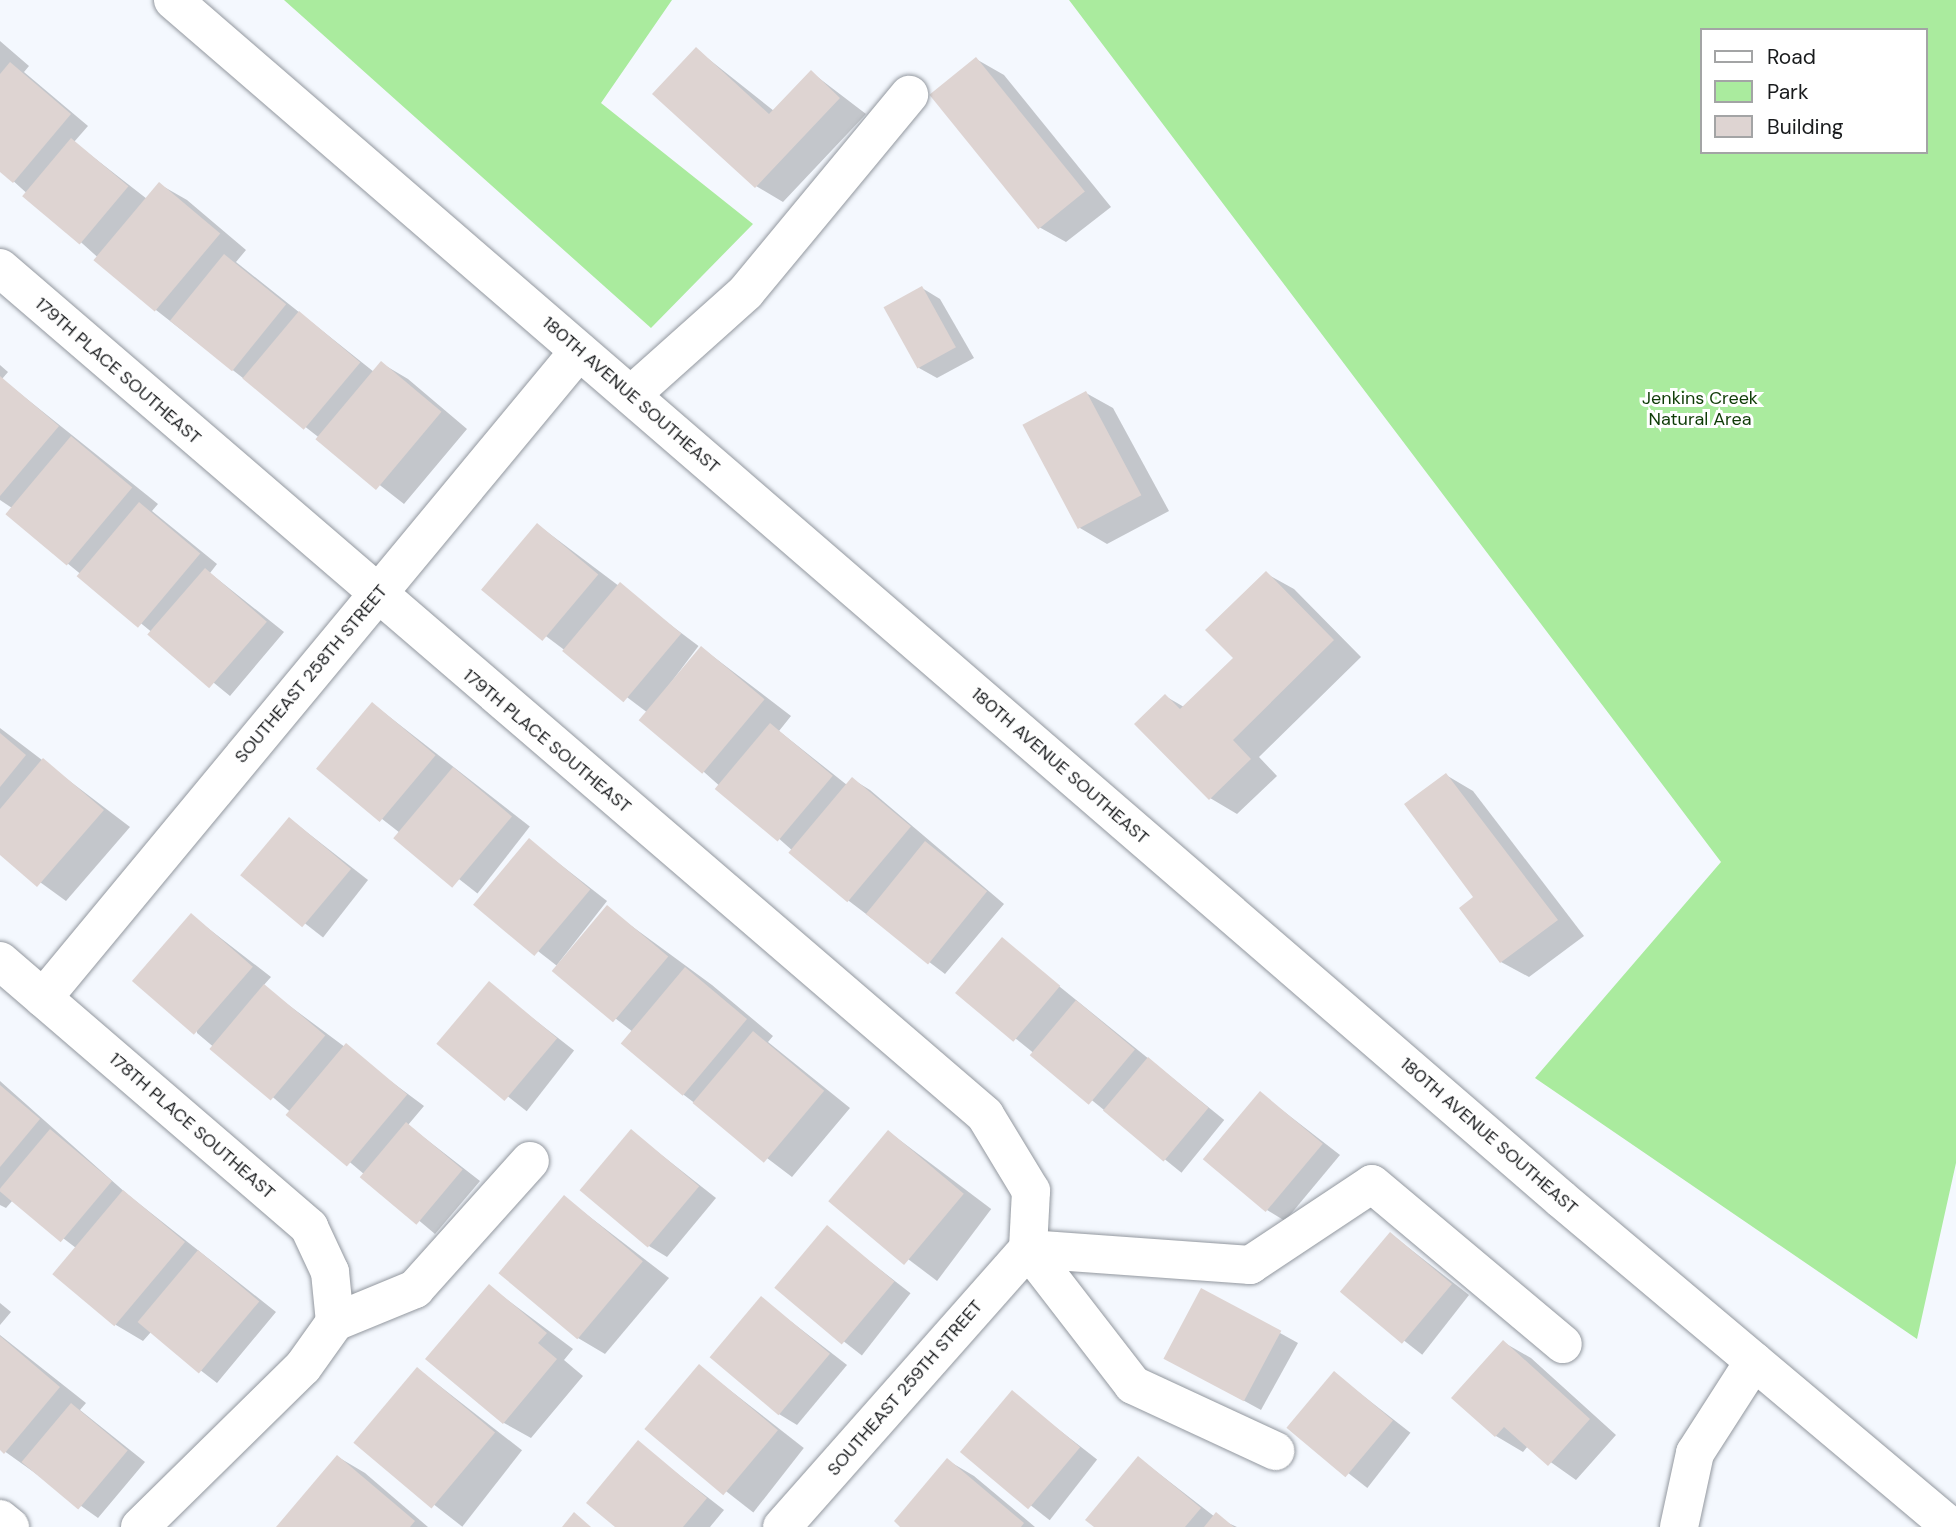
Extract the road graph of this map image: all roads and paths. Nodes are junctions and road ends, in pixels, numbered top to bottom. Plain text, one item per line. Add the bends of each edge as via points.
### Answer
1 (173, 0) edge
2 (909, 95) dead end
3 (0, 268) edge
4 (579, 351) junction
5 (631, 395) junction
6 (376, 596) junction
7 (0, 961) edge
8 (43, 998) junction
9 (530, 1161) dead end
10 (1028, 1249) junction
11 (335, 1322) junction
12 (1563, 1344) dead end
13 (1755, 1361) junction
14 (1275, 1451) dead end
15 (1940, 1517) edge
16 (0, 1519) edge
17 (10, 1527) edge
18 (140, 1527) edge
19 (782, 1527) edge
20 (1679, 1527) edge

1 - 4 street, 180TH AVENUE SOUTHEAST
2 - 5 street via 746,292
3 - 6 street, 179TH PLACE SOUTHEAST
4 - 5 street, 180TH AVENUE SOUTHEAST
4 - 6 street, SOUTHEAST 258TH STREET
5 - 13 street, 180TH AVENUE SOUTHEAST
6 - 8 street, SOUTHEAST 258TH STREET
6 - 10 street, 179TH PLACE SOUTHEAST via 985,1115 1031,1191
7 - 8 street, 178TH PLACE SOUTHEAST
8 - 11 street, 178TH PLACE SOUTHEAST via 309,1227 330,1272
9 - 11 street via 415,1289
10 - 12 street via 1250,1265 1372,1184
10 - 14 street via 1133,1385
10 - 19 street, SOUTHEAST 259TH STREET
11 - 18 street via 303,1367
13 - 15 street, 180TH AVENUE SOUTHEAST
13 - 20 street via 1695,1453
16 - 17 street

